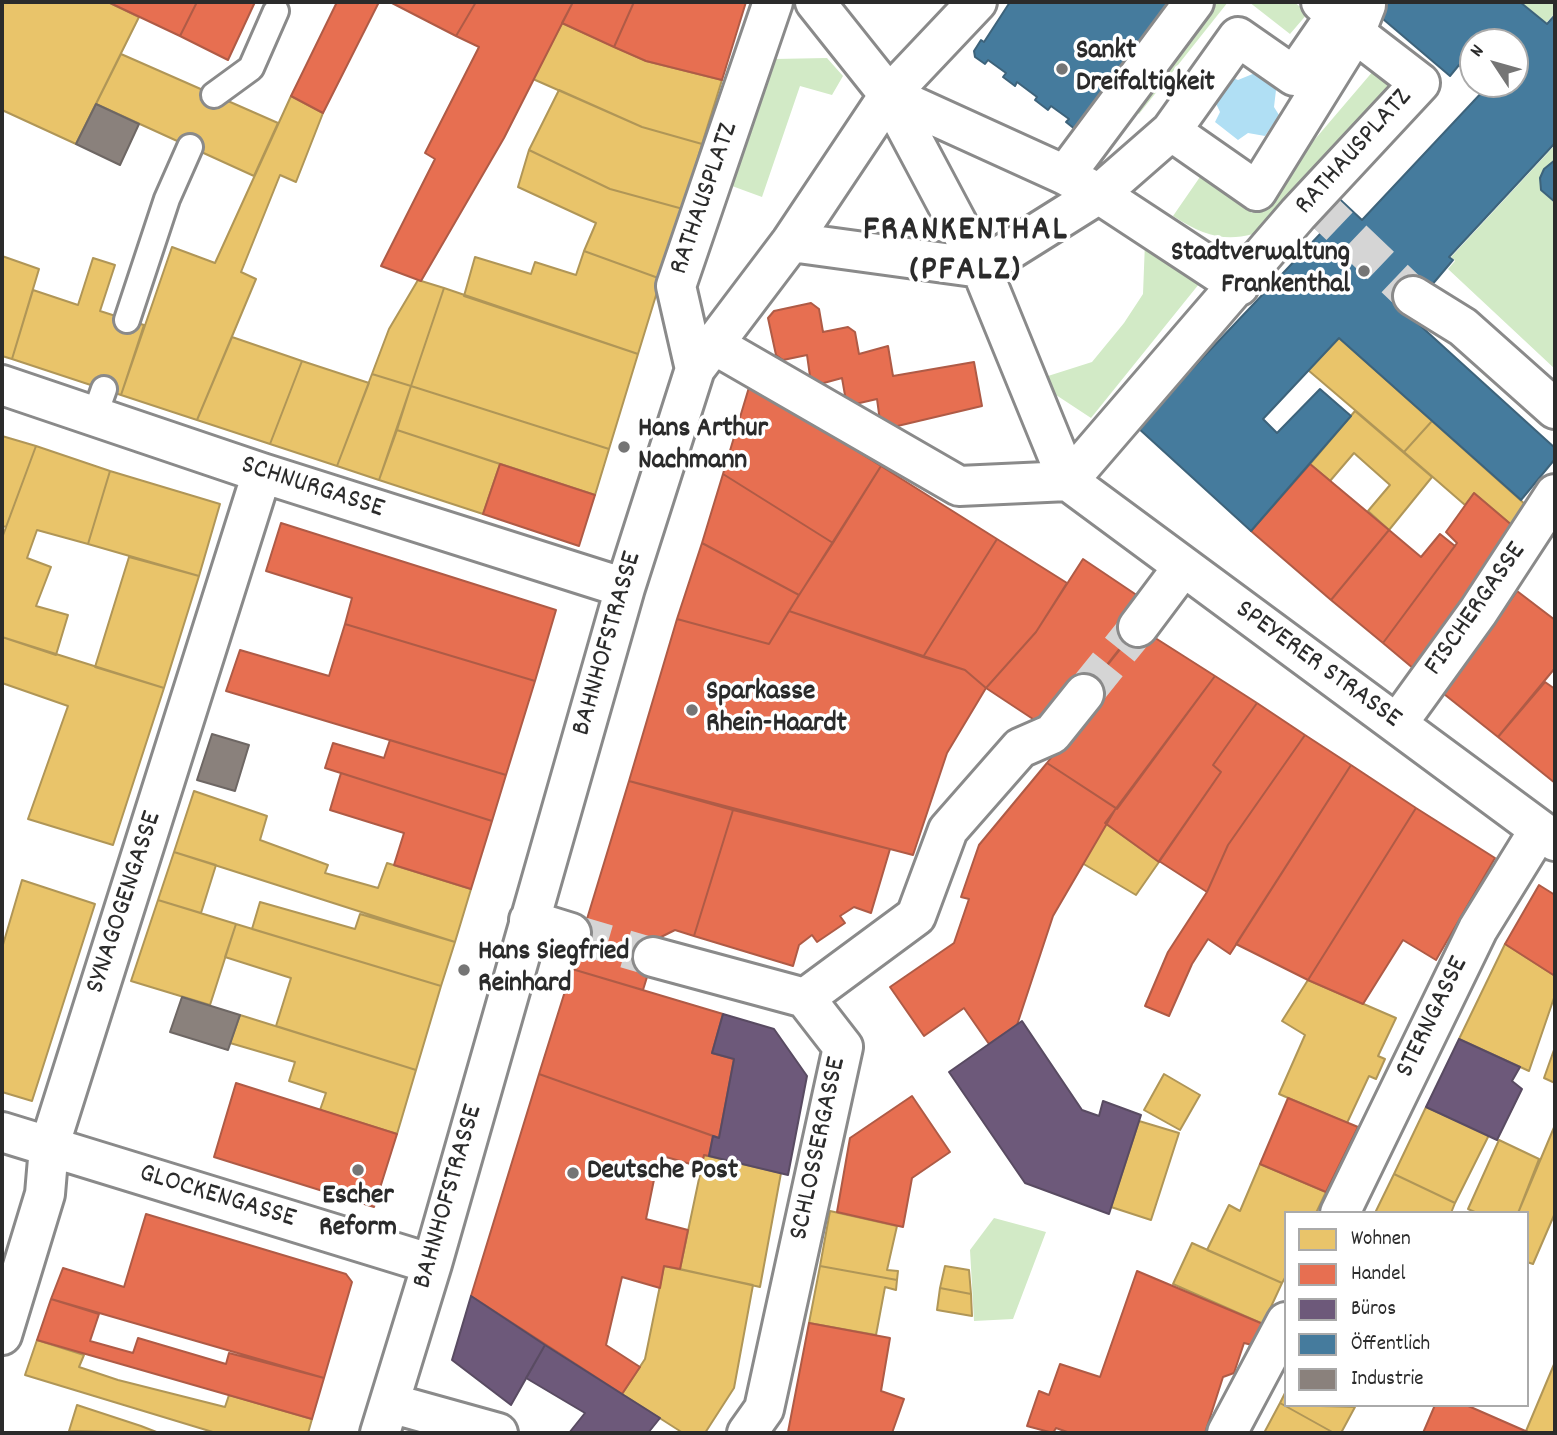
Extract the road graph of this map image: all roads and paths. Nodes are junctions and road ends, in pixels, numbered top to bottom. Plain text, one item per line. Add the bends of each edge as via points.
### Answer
1 (773, 2) edge
2 (815, 2) edge
3 (977, 2) edge
4 (1195, 2) edge
5 (1321, 2) edge
6 (276, 11) dead end
7 (1361, 19) junction
8 (214, 95) dead end
9 (889, 95) junction
10 (1171, 131) junction
11 (190, 147) dead end
12 (1065, 175) junction
13 (1099, 194) junction
14 (791, 242) junction
15 (981, 268) junction
16 (1239, 286) junction
17 (1423, 301) tunnel mouth
18 (127, 320) dead end
19 (704, 356) junction
20 (2, 385) edge
21 (1555, 409) edge
22 (262, 473) junction
23 (1073, 486) junction
24 (1555, 494) edge
25 (1183, 567) junction
26 (625, 587) junction
27 (1138, 627) tunnel mouth
28 (1084, 694) tunnel mouth
29 (1396, 724) junction
30 (1547, 835) edge
31 (529, 920) junction
32 (571, 933) tunnel mouth
33 (653, 957) tunnel mouth
34 (805, 998) junction
35 (2, 1132) edge
36 (49, 1147) junction
37 (1341, 1211) edge
38 (432, 1264) junction
39 (1284, 1326) edge
40 (2, 1335) edge
41 (385, 1418) edge
42 (498, 1433) edge
43 (747, 1433) edge
44 (1227, 1433) edge

1 - 19 street, RATHAUSPLATZ via 676,286
2 - 9 street
3 - 9 street
4 - 12 street
5 - 7 street, RATHAUSPLATZ
6 - 8 lane via 251,68
7 - 10 street, RATHAUSPLATZ via 1334,18 1294,76 1238,37
7 - 10 street, RATHAUSPLATZ via 1257,191
7 - 16 street, RATHAUSPLATZ via 1420,83 1298,214
9 - 12 street
9 - 14 street
9 - 15 street
10 - 13 street, RATHAUSPLATZ
11 - 18 lane via 167,199
12 - 13 street
13 - 15 street, RATHAUSPLATZ
13 - 16 street
14 - 15 street
14 - 19 street
15 - 23 street
16 - 23 street, RATHAUSPLATZ
17 - 21 street via 1463,327
19 - 23 street via 959,486
19 - 26 street, BAHNHOFSTRASSE
20 - 22 street, SCHNURGASSE via 99,403
22 - 26 street, SCHNURGASSE
22 - 36 street, SYNAGOGENGASSE
23 - 25 street, SPEYERER STRASSE
24 - 29 street, FISCHERGASSE via 1478,612
25 - 27 street
25 - 29 street, SPEYERER STRASSE
26 - 31 street, BAHNHOFSTRASSE
28 - 34 street via 1052,734 1020,748 948,830 916,916
29 - 30 street, SPEYERER STRASSE
30 - 37 street, STERNGASSE via 1478,929
31 - 32 street
31 - 38 street, BAHNHOFSTRASSE
33 - 34 street
34 - 43 street, SCHLOSSERGASSE via 843,1047 764,1409
35 - 36 street, GLOCKENGASSE
36 - 38 street, GLOCKENGASSE
36 - 40 street, SYNAGOGENGASSE via 45,1194
38 - 41 street, BAHNHOFSTRASSE
39 - 44 street
41 - 42 street

